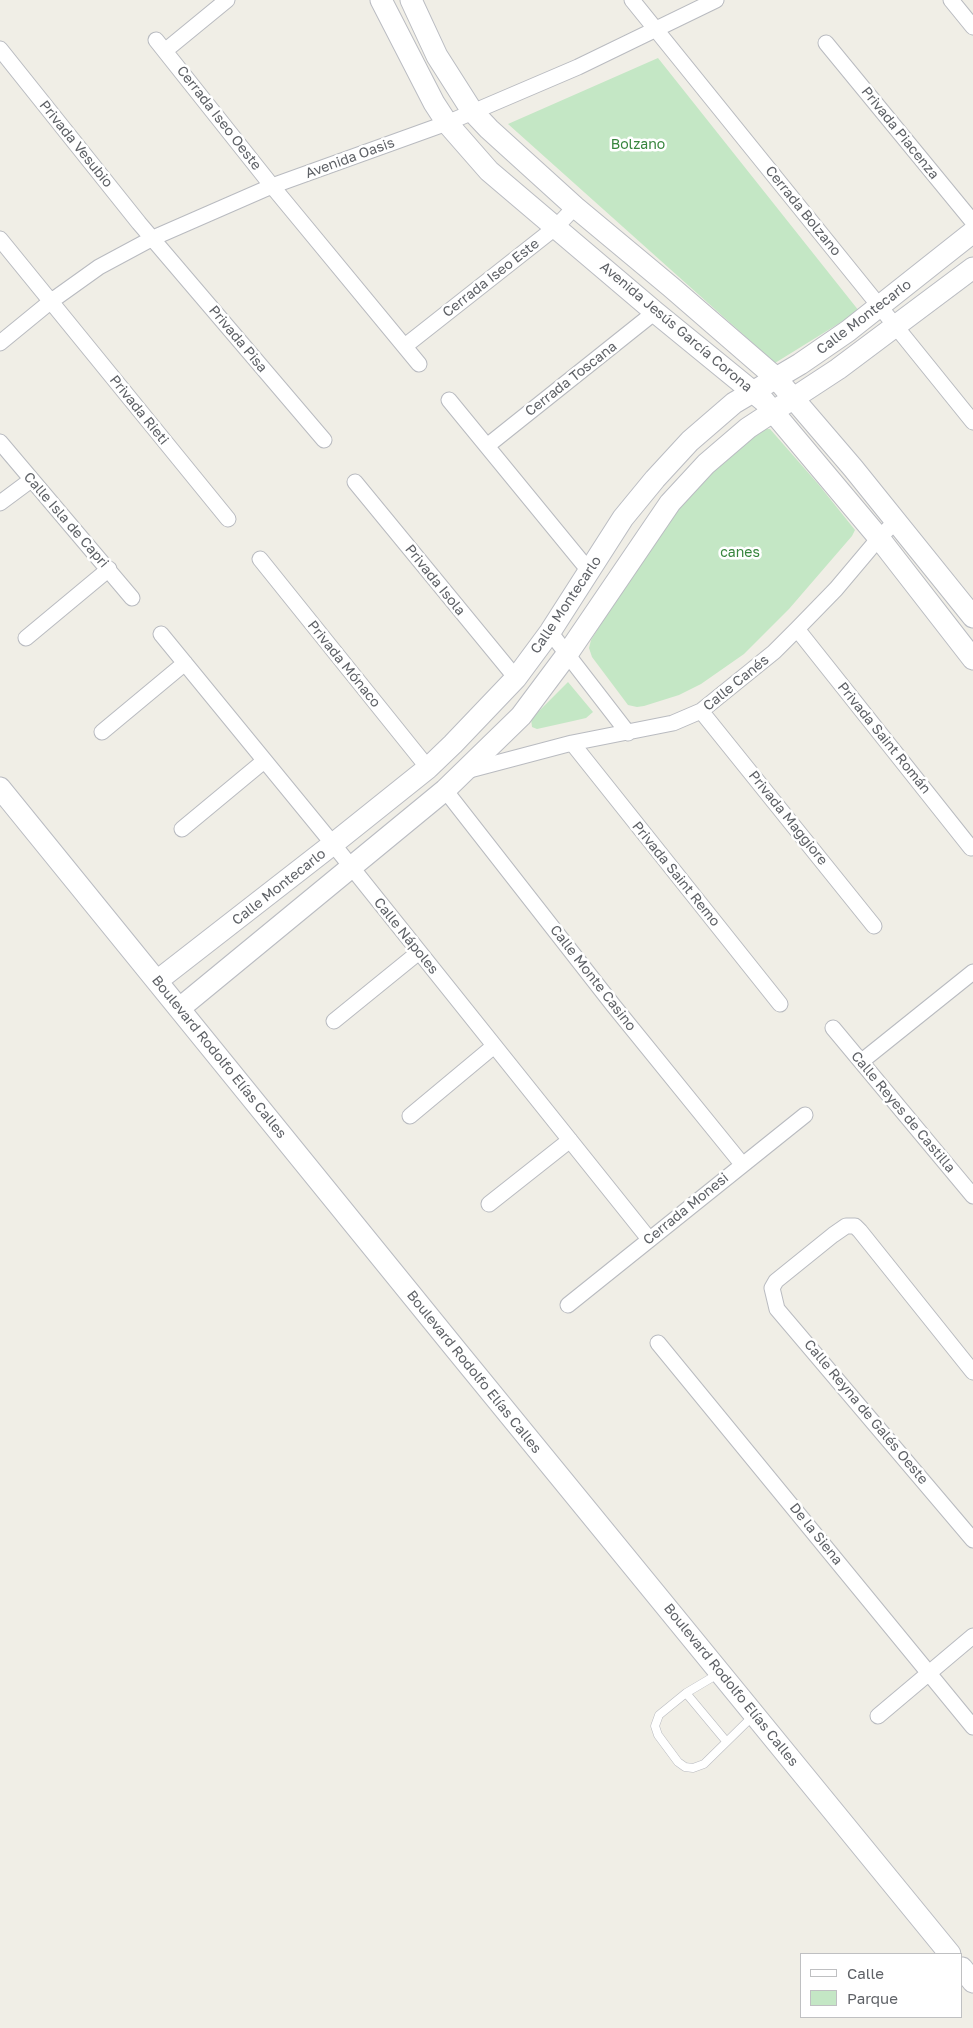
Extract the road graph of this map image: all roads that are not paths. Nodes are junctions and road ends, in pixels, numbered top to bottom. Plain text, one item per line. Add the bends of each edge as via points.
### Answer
1 (227, 0) edge
2 (381, 0) edge
3 (632, 0) edge
4 (716, 0) edge
5 (951, 0) edge
6 (412, 1) edge
7 (973, 27) edge
8 (656, 29) junction
9 (826, 43) dead end
10 (0, 49) edge
11 (472, 111) junction
12 (447, 123) junction
13 (272, 186) junction
14 (575, 208) junction
15 (973, 222) edge
16 (556, 227) junction
17 (973, 232) edge
18 (153, 238) junction
19 (0, 239) edge
20 (973, 268) edge
21 (50, 302) junction
22 (880, 306) junction
23 (655, 312) junction
24 (896, 327) junction
25 (0, 343) edge
26 (405, 346) junction
27 (419, 364) dead end
28 (775, 377) junction
29 (753, 391) junction
30 (793, 398) junction
31 (449, 400) dead end
32 (773, 411) junction
33 (973, 422) edge
34 (324, 440) dead end
35 (0, 442) edge
36 (486, 446) junction
37 (31, 480) junction
38 (355, 482) dead end
39 (0, 503) edge
40 (228, 519) dead end
41 (896, 521) junction
42 (879, 538) junction
43 (260, 559) dead end
44 (109, 569) junction
45 (590, 572) junction
46 (132, 598) dead end
47 (973, 617) edge
48 (797, 629) junction
49 (550, 632) junction
50 (162, 634) dead end
51 (26, 638) dead end
52 (568, 653) junction
53 (973, 659) edge
54 (185, 663) junction
55 (516, 678) junction
56 (701, 711) junction
57 (102, 732) dead end
58 (628, 733) junction
59 (572, 743) junction
60 (264, 761) junction
61 (428, 768) junction
62 (466, 771) junction
63 (0, 788) edge
64 (445, 790) junction
65 (182, 829) dead end
66 (333, 844) junction
67 (972, 848) dead end
68 (351, 868) junction
69 (874, 926) dead end
70 (419, 952) junction
71 (973, 972) edge
72 (157, 981) junction
73 (780, 1004) dead end
74 (180, 1008) junction
75 (334, 1021) dead end
76 (833, 1028) dead end
77 (494, 1046) junction
78 (862, 1061) junction
79 (805, 1115) dead end
80 (410, 1116) dead end
81 (570, 1140) junction
82 (742, 1164) junction
83 (973, 1196) edge
84 (489, 1204) dead end
85 (649, 1240) junction
86 (568, 1305) dead end
87 (658, 1343) dead end
88 (973, 1372) edge
89 (973, 1540) edge
90 (973, 1636) edge
91 (929, 1672) junction
92 (720, 1673) junction
93 (686, 1693) junction
94 (754, 1715) junction
95 (878, 1716) dead end
96 (973, 1727) edge
97 (726, 1741) junction
98 (949, 1953) edge
99 (963, 1969) edge
100 (973, 1982) edge

1 - 13 street, Cerrada Iseo Oeste via 161,45
2 - 12 street, Avenida Jesús García Corona via 421,80
3 - 8 street, Cerrada Bolzano
4 - 8 street, Avenida Oasis
5 - 7 street
6 - 11 street, Avenida Jesús García Corona via 437,56
8 - 11 street, Avenida Oasis via 578,67
8 - 22 street, Cerrada Bolzano
9 - 15 street, Privada Piacenza
10 - 18 street, Privada Vesubio
11 - 12 street, Avenida Oasis
11 - 14 street, Avenida Jesús García Corona
12 - 13 street, Avenida Oasis
12 - 16 street, Avenida Jesús García Corona via 489,171
13 - 18 street, Avenida Oasis
13 - 26 street
14 - 16 street, Cerrada Iseo Este
14 - 28 street, Avenida Jesús García Corona
16 - 23 street, Avenida Jesús García Corona
16 - 26 street, Cerrada Iseo Este
17 - 22 street, Calle Montecarlo
18 - 21 street, Avenida Oasis via 100,266
18 - 34 street, Privada Pisa
19 - 21 street, Privada Rieti
20 - 24 street, Calle Montecarlo
21 - 25 street, Avenida Oasis
21 - 40 street, Privada Rieti
22 - 24 street, Cerrada Bolzano
22 - 28 street, Calle Montecarlo via 808,359
23 - 29 street, Avenida Jesús García Corona
23 - 36 street, Cerrada Toscana
24 - 30 street, Calle Montecarlo
24 - 33 street, Cerrada Bolzano
26 - 27 street
28 - 29 street, Calle Montecarlo
28 - 30 street, Avenida Jesús García Corona
29 - 32 street, Avenida Jesús García Corona
29 - 45 street, Calle Montecarlo via 734,403 667,465 624,518
30 - 32 street, Calle Montecarlo
30 - 41 street, Avenida Jesús García Corona
31 - 36 street
32 - 42 street, Avenida Jesús García Corona
32 - 52 street, Calle Montecarlo via 725,446 670,503
35 - 37 street, Calle Isla de Capri
36 - 45 street
37 - 39 street
37 - 44 street, Calle Isla de Capri
38 - 55 street, Privada Isola
41 - 42 street, Calle Canés
41 - 47 street, Avenida Jesús García Corona
42 - 48 street, Calle Canés
42 - 53 street, Avenida Jesús García Corona
43 - 61 street, Privada Mónaco
44 - 46 street, Calle Isla de Capri
44 - 51 street
45 - 49 street, Calle Montecarlo
48 - 56 street, Calle Canés via 774,652
48 - 67 street, Privada Saint Román
49 - 52 street
49 - 55 street, Calle Montecarlo
50 - 54 street, Calle Nápoles
52 - 58 street
52 - 62 street, Calle Montecarlo via 521,716
54 - 57 street
54 - 60 street, Calle Nápoles
55 - 61 street, Calle Montecarlo
56 - 58 street, Calle Canés via 672,723
56 - 69 street, Privada Maggiore
58 - 59 street, Calle Canés
59 - 62 street, Calle Canés
59 - 73 street, Privada Saint Remo
60 - 65 street
60 - 66 street, Calle Nápoles
61 - 66 street, Calle Montecarlo
62 - 64 street, Calle Montecarlo
63 - 72 street, Boulevard Rodolfo Elías Calles
64 - 68 street, Calle Montecarlo
64 - 82 street, Calle Monte Casino
66 - 68 street, Calle Nápoles
66 - 72 street, Calle Montecarlo
68 - 70 street, Calle Nápoles
68 - 74 street, Calle Montecarlo
70 - 75 street
70 - 77 street, Calle Nápoles
71 - 78 street
72 - 74 street, Boulevard Rodolfo Elías Calles
74 - 92 street, Boulevard Rodolfo Elías Calles
76 - 78 street, Calle Reyes de Castilla
77 - 80 street
77 - 81 street, Calle Nápoles
78 - 83 street, Calle Reyes de Castilla
79 - 82 street, Cerrada Monesi
81 - 84 street
81 - 85 street, Calle Nápoles
82 - 85 street, Cerrada Monesi
85 - 86 street, Cerrada Monesi
87 - 91 street, De la Siena
88 - 89 street, Calle Reyna de Galés Oeste via 855,1226 846,1226 776,1280 772,1288 778,1309
90 - 91 street
91 - 95 street
91 - 96 street, De la Siena
92 - 93 lane
92 - 94 street, Boulevard Rodolfo Elías Calles
93 - 97 lane
93 - 97 lane via 659,1715 655,1726 658,1736 678,1762 693,1768 704,1764
94 - 97 lane
94 - 98 street, Boulevard Rodolfo Elías Calles
99 - 100 street

